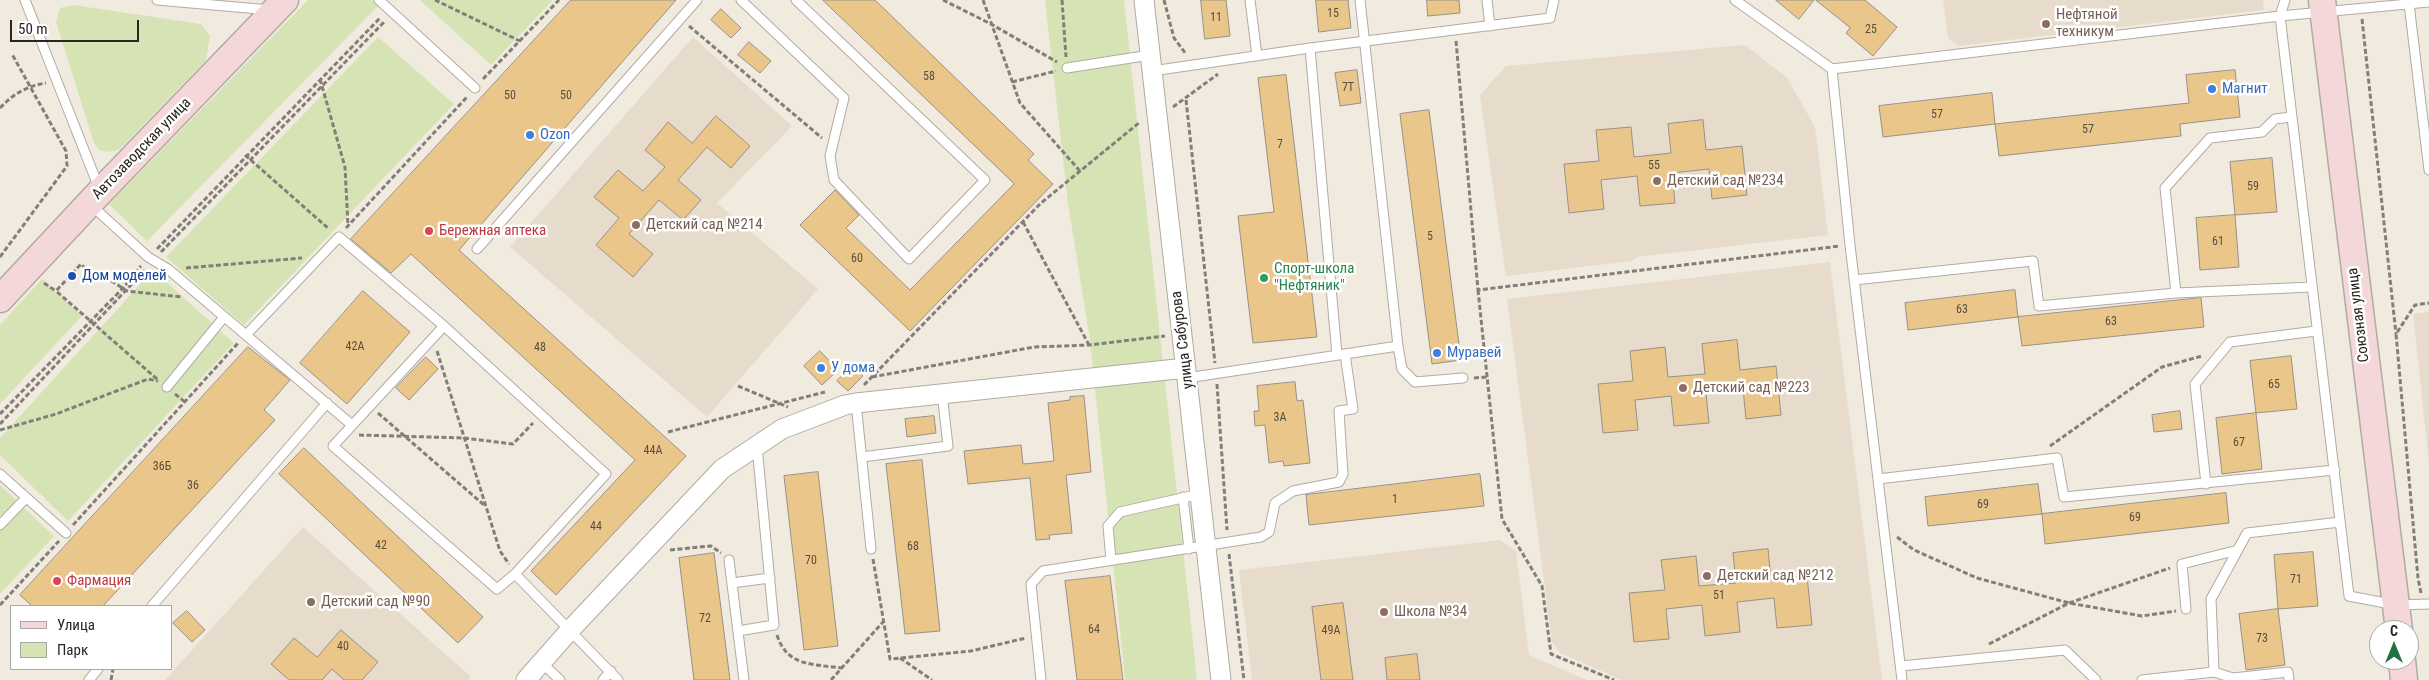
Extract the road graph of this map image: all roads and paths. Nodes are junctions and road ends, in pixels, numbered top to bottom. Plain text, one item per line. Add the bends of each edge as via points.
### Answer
1 (25, 0) edge
2 (157, 0) edge
3 (379, 0) edge
4 (435, 0) edge
5 (559, 0) edge
6 (698, 0) edge
7 (741, 0) edge
8 (796, 0) edge
9 (944, 0) edge
10 (983, 0) edge
11 (1062, 0) edge
12 (1144, 0) edge
13 (1164, 0) edge
14 (1250, 0) edge
15 (1360, 0) edge
16 (1487, 0) edge
17 (1554, 0) edge
18 (1735, 0) edge
19 (2285, 0) edge
20 (2429, 2) edge
21 (2409, 4) junction
22 (280, 5) edge
23 (2323, 6) edge
24 (2361, 8) junction
25 (391, 12) junction
26 (2280, 16) junction
27 (681, 19) junction
28 (991, 24) junction
29 (1490, 26) junction
30 (1455, 31) junction
31 (520, 41) junction
32 (1365, 41) junction
33 (1310, 48) junction
34 (12, 54) dead end
35 (1257, 56) junction
36 (1238, 59) junction
37 (1151, 63) junction
38 (1193, 65) junction
39 (1067, 68) junction
40 (1832, 70) junction
41 (320, 80) junction
42 (56, 82) junction
43 (1012, 82) junction
44 (30, 86) junction
45 (321, 87) junction
46 (475, 88) junction
47 (1186, 100) junction
48 (0, 108) edge
49 (1157, 113) junction
50 (2292, 117) junction
51 (832, 145) junction
52 (245, 155) junction
53 (249, 160) junction
54 (2429, 170) edge
55 (1080, 172) junction
56 (95, 198) junction
57 (355, 220) dead end
58 (1022, 222) junction
59 (348, 226) dead end
60 (339, 237) junction
61 (1850, 245) junction
62 (477, 250) dead end
63 (320, 256) junction
64 (0, 257) edge
65 (151, 259) junction
66 (168, 269) junction
67 (1854, 280) junction
68 (2312, 287) junction
69 (123, 288) junction
70 (1478, 290) junction
71 (127, 291) junction
72 (2176, 293) junction
73 (198, 294) junction
74 (0, 299) edge
75 (2429, 304) edge
76 (224, 316) junction
77 (91, 319) junction
78 (94, 322) junction
79 (444, 326) junction
80 (2316, 330) junction
81 (2396, 334) junction
82 (246, 335) junction
83 (1182, 335) junction
84 (433, 338) junction
85 (1089, 345) junction
86 (1398, 346) junction
87 (2222, 351) junction
88 (1341, 355) junction
89 (1187, 373) junction
90 (1216, 375) junction
91 (872, 377) junction
92 (1463, 378) dead end
93 (738, 386) dead end
94 (167, 387) joint
95 (942, 393) junction
96 (185, 402) junction
97 (327, 403) junction
98 (779, 404) junction
99 (847, 405) junction
100 (370, 406) junction
101 (0, 414) edge
102 (541, 414) junction
103 (812, 417) junction
104 (0, 424) edge
105 (352, 425) junction
106 (0, 430) edge
107 (668, 432) dead end
108 (344, 435) junction
109 (405, 436) junction
110 (464, 438) junction
111 (757, 446) junction
112 (862, 457) junction
113 (2026, 462) junction
114 (2335, 470) junction
115 (0, 474) edge
116 (1878, 479) junction
117 (2206, 484) junction
118 (1191, 496) junction
119 (26, 498) junction
120 (486, 507) junction
121 (2340, 522) junction
122 (0, 525) edge
123 (1884, 527) junction
124 (66, 533) junction
125 (1228, 543) junction
126 (1197, 548) junction
127 (871, 549) joint
128 (2238, 550) junction
129 (643, 553) junction
130 (729, 560) joint
131 (1112, 560) junction
132 (2182, 564) junction
133 (515, 574) junction
134 (770, 578) junction
135 (732, 583) junction
136 (2069, 603) junction
137 (2426, 604) edge
138 (0, 605) edge
139 (153, 605) edge
140 (2186, 609) joint
141 (2397, 618) edge
142 (884, 622) junction
143 (774, 625) junction
144 (570, 630) junction
145 (738, 631) junction
146 (1036, 636) junction
147 (900, 658) junction
148 (1959, 660) junction
149 (541, 662) junction
150 (1901, 666) junction
151 (842, 668) junction
152 (97, 670) edge
153 (612, 671) junction
154 (2214, 672) junction
155 (89, 680) edge
156 (526, 680) edge
157 (560, 680) edge
158 (602, 680) edge
159 (618, 680) edge
160 (744, 680) edge
161 (831, 680) edge
162 (932, 680) edge
163 (1041, 680) edge
164 (1221, 680) edge
165 (1244, 680) edge
166 (1614, 680) edge
167 (1902, 680) edge
168 (2096, 680) edge
169 (2142, 680) edge
170 (2289, 680) edge

1 - 42 lane
2 - 22 lane
3 - 25 lane
4 - 31 path
5 - 31 path
6 - 27 lane
7 - 51 lane via 844,98
8 - 51 lane via 986,180 909,259 834,180 830,156
9 - 28 path
10 - 28 path
11 - 39 path
12 - 37 street, улица Сабурова
13 - 38 path via 1174,38
14 - 35 lane
15 - 32 lane
16 - 29 lane
17 - 29 lane via 1550,18
18 - 40 lane
19 - 26 lane
20 - 21 lane
21 - 24 lane
21 - 54 lane
22 - 56 main road, Автозаводская улица
23 - 24 lane
23 - 26 lane
23 - 141 main road, Союзная улица
24 - 81 path
25 - 41 path
25 - 45 path
25 - 46 lane
26 - 40 lane
26 - 50 lane
27 - 51 path
27 - 62 lane
28 - 39 path
28 - 43 path
29 - 30 lane
30 - 32 lane
30 - 70 path
31 - 46 path
32 - 33 lane
32 - 86 lane
33 - 35 lane
33 - 88 lane
34 - 44 path
35 - 36 lane
36 - 38 lane
36 - 47 path
37 - 38 lane
37 - 39 lane
37 - 49 street, улица Сабурова
39 - 43 path
40 - 61 lane
41 - 45 path
41 - 52 path
42 - 44 path
42 - 56 lane
43 - 55 path via 1020,103
44 - 48 path
44 - 64 path via 66,151 67,166
45 - 53 path
45 - 59 path via 345,167
46 - 57 path
47 - 49 path
47 - 90 path
49 - 55 path
49 - 83 street, улица Сабурова
50 - 68 lane
50 - 72 lane via 2275,119 2262,132 2210,138 2165,188
52 - 53 path
52 - 65 path
53 - 60 path
53 - 65 path
55 - 58 path
56 - 65 lane
56 - 74 main road, Автозаводская улица
58 - 85 path
58 - 91 path
60 - 63 lane
60 - 79 lane
61 - 67 lane
61 - 70 path
63 - 66 path
63 - 82 lane
65 - 66 lane
65 - 69 path
65 - 71 path
66 - 73 lane
67 - 72 lane via 2034,261 2039,306
67 - 116 lane
68 - 72 lane
68 - 80 lane
69 - 71 path
69 - 77 path
69 - 77 path via 96,271 92,275 81,264 56,291
70 - 166 path via 1502,519 1542,586 1551,654
71 - 73 path via 177,298
71 - 78 path
73 - 76 lane
75 - 81 path via 2415,305
76 - 82 lane
76 - 94 lane
77 - 78 path
77 - 101 path
78 - 104 path
78 - 106 path via 160,381 148,379 56,414
79 - 84 lane
79 - 102 lane
80 - 87 lane via 2230,342
80 - 114 lane
81 - 137 path via 2418,578
82 - 96 path
82 - 97 lane
83 - 85 path
83 - 89 street, улица Сабурова
84 - 100 lane
84 - 110 path
85 - 91 path via 1034,347
86 - 88 lane
86 - 92 lane via 1402,369 1415,382
87 - 113 path via 2162,367
87 - 117 lane via 2195,384
88 - 90 lane
88 - 125 lane via 1353,408 1339,411 1343,474 1339,482 1293,491 1275,503 1269,532 1261,538
89 - 90 lane
89 - 95 street
89 - 118 street, улица Сабурова
90 - 125 path
91 - 99 path
93 - 98 path
94 - 96 path
95 - 99 street
95 - 112 lane via 948,446
96 - 124 path
97 - 105 lane
97 - 139 lane
98 - 99 path via 825,392
98 - 103 path
98 - 107 path
99 - 103 street
99 - 112 lane
100 - 105 lane
100 - 109 path
102 - 110 path via 513,444
102 - 133 lane via 606,474
103 - 111 street via 782,429
105 - 108 lane
108 - 109 path
108 - 133 lane via 333,446 497,589
109 - 110 path
109 - 120 path
110 - 120 path
111 - 129 street via 722,469
111 - 134 lane
112 - 127 lane
113 - 116 lane
113 - 117 lane via 2057,458 2064,497
114 - 117 lane
114 - 121 lane
115 - 119 lane
116 - 123 lane
118 - 126 street, улица Сабурова
118 - 131 lane via 1120,512 1108,526
119 - 122 lane
119 - 124 lane
120 - 133 path via 500,551
121 - 128 lane via 2247,533
121 - 141 lane via 2349,596
123 - 136 path via 1914,550 1978,578
123 - 150 lane
124 - 138 path
125 - 126 lane
125 - 165 path
126 - 131 lane
126 - 164 street, улица Сабурова
127 - 142 path
128 - 132 lane
128 - 154 lane via 2211,599
129 - 130 path via 710,546
129 - 144 street
130 - 135 lane
131 - 146 lane via 1043,571 1032,584
132 - 136 path
132 - 140 lane
133 - 144 lane
134 - 135 lane
134 - 143 lane
135 - 145 lane
136 - 140 path via 2142,616
136 - 148 path
137 - 141 lane
142 - 147 path via 890,659
142 - 151 path
143 - 145 lane
143 - 151 path via 782,649 796,661
144 - 149 street
144 - 153 lane
145 - 160 lane
146 - 147 path via 970,651
146 - 163 lane
147 - 162 path
148 - 150 lane
148 - 168 lane via 2065,650
149 - 156 street
149 - 157 lane
150 - 167 lane
151 - 161 path
152 - 155 lane
153 - 158 lane
153 - 159 lane
154 - 169 lane
154 - 170 lane via 2233,678 2288,672

